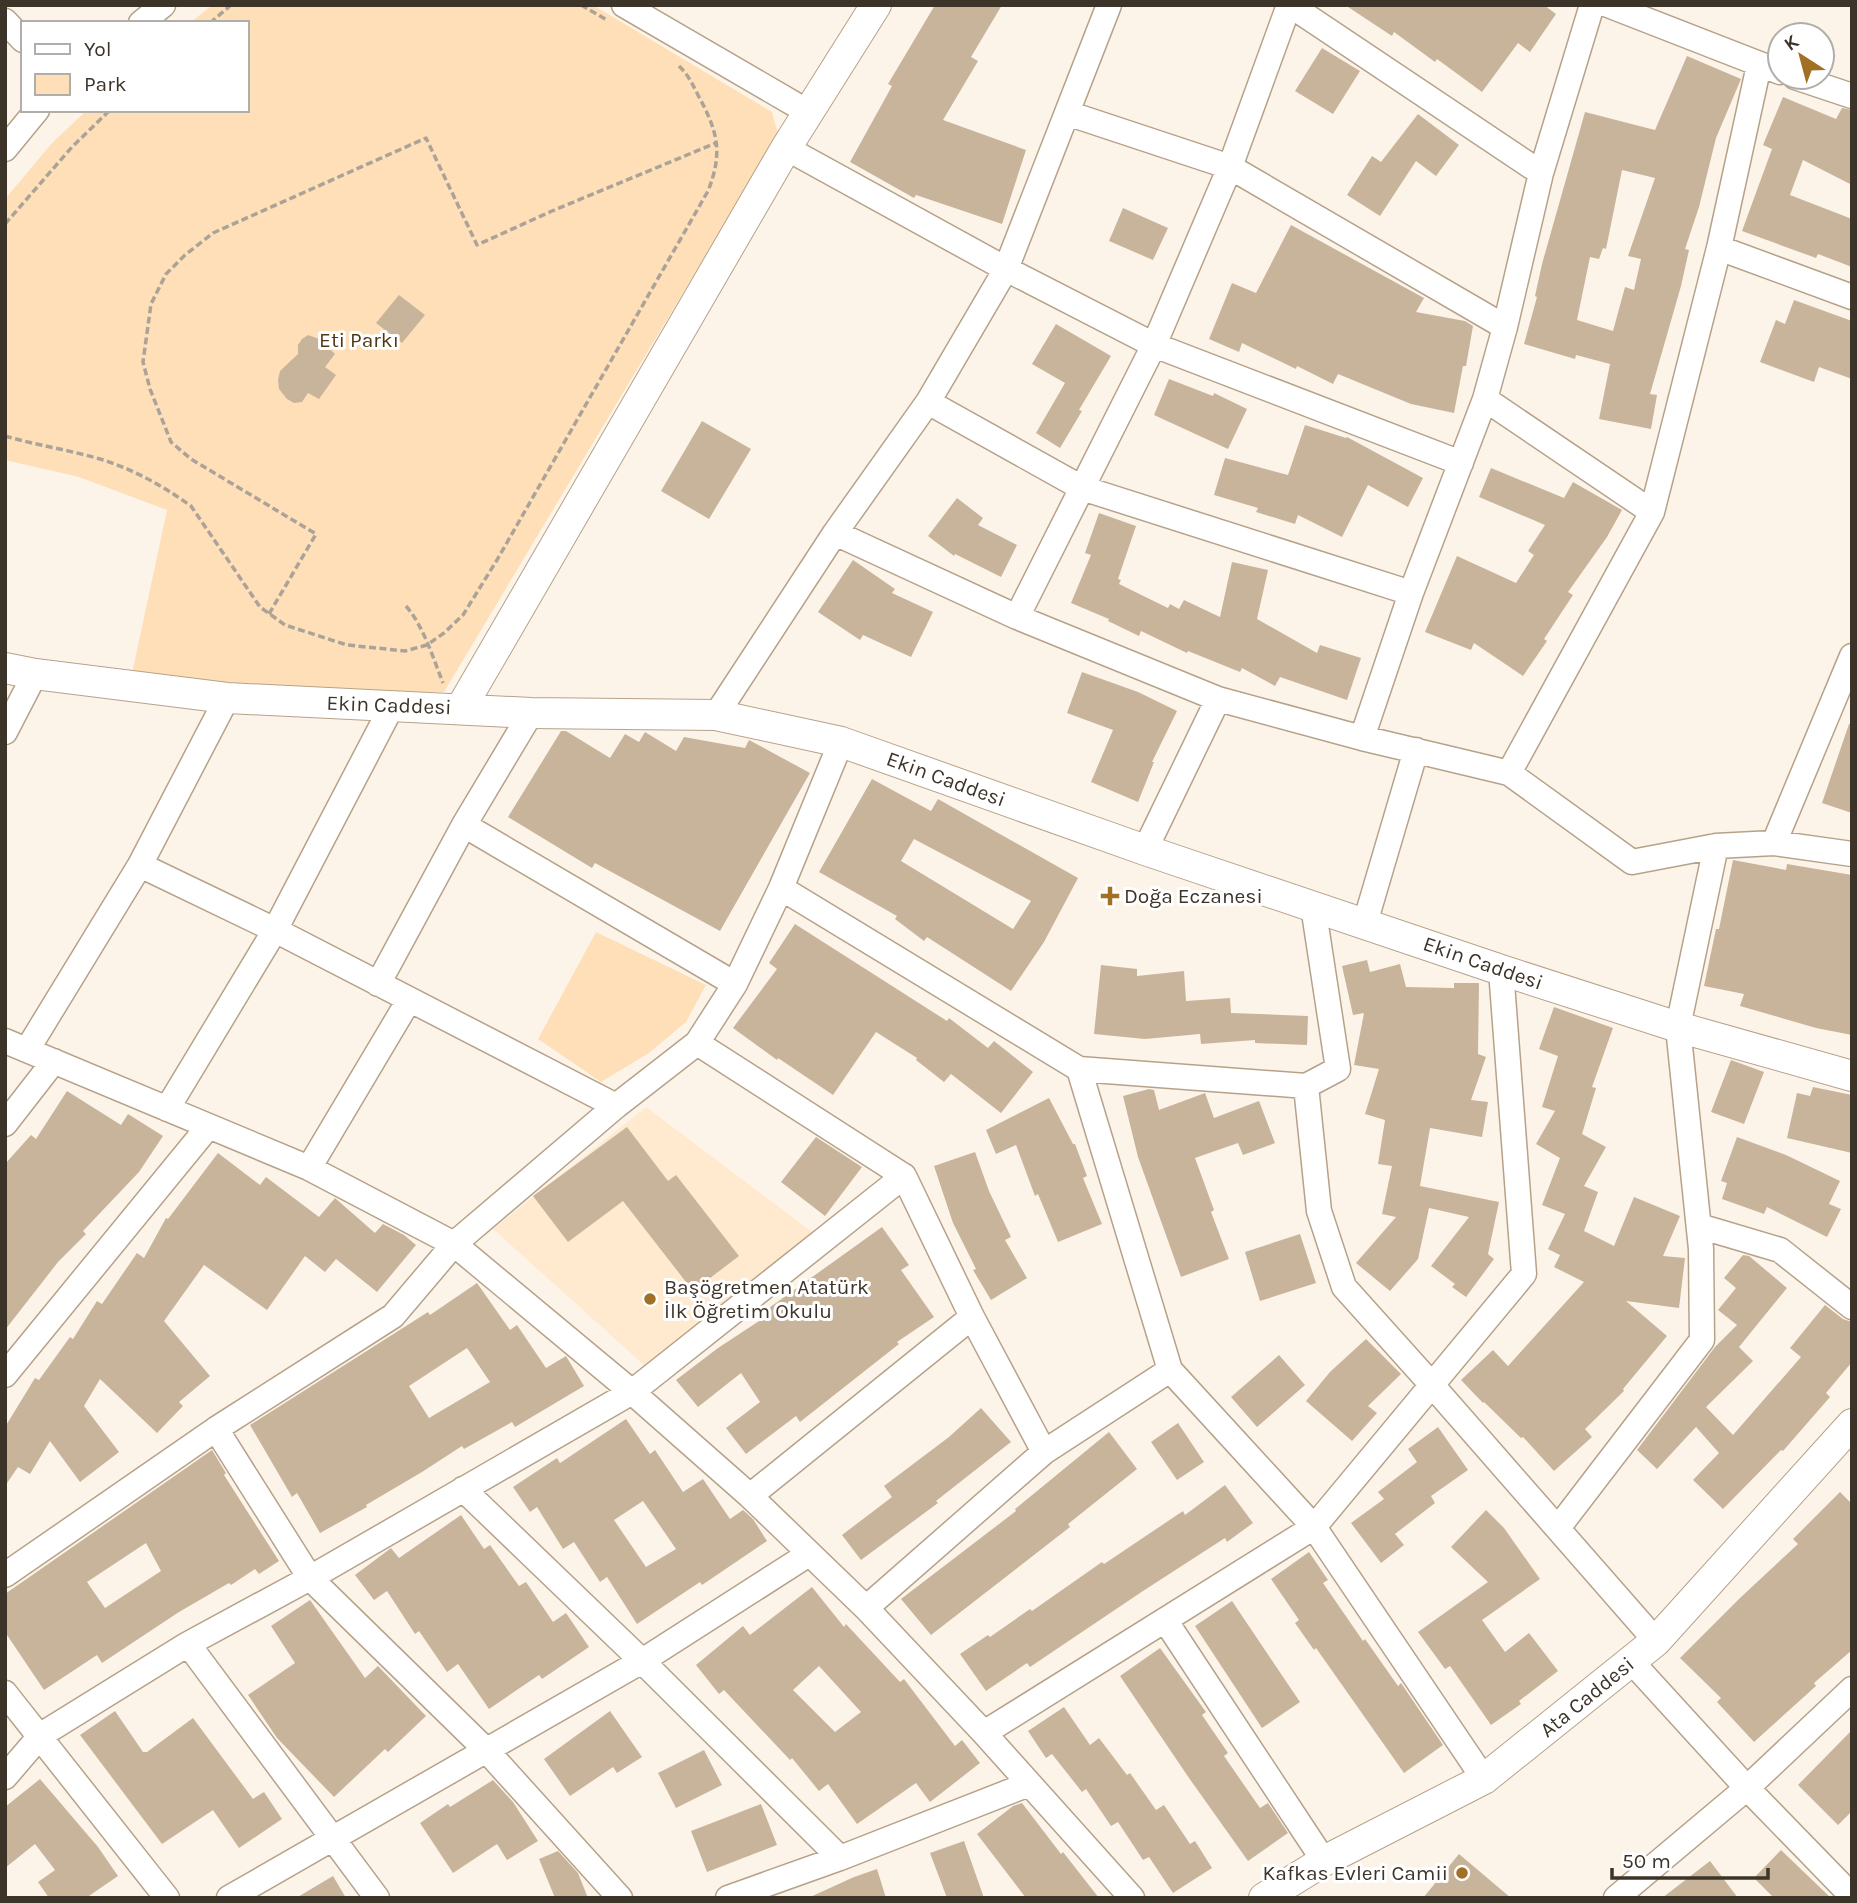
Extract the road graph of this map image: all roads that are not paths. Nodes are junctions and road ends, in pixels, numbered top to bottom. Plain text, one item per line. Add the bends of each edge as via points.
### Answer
1 (163, 5) edge
2 (876, 5) edge
3 (1110, 5) edge
4 (1289, 5) edge
5 (1592, 5) edge
6 (1608, 5) edge
7 (619, 14) edge
8 (5, 21) edge
9 (143, 21) edge
10 (21, 38) edge
11 (1766, 67) edge
12 (1766, 83) edge
13 (35, 112) edge
14 (808, 112) junction
15 (1067, 113) junction
16 (786, 148) junction
17 (5, 149) edge
18 (1230, 167) junction
19 (1541, 173) junction
20 (1719, 248) junction
21 (1006, 269) junction
22 (1852, 297) edge
23 (1504, 327) junction
24 (1154, 345) junction
25 (1485, 399) junction
26 (929, 402) junction
27 (1461, 463) junction
28 (1082, 488) junction
29 (1652, 512) junction
30 (835, 533) junction
31 (1411, 593) junction
32 (1017, 617) junction
33 (1852, 656) edge
34 (5, 668) edge
35 (35, 674) junction
36 (228, 698) junction
37 (1218, 699) junction
38 (392, 706) junction
39 (457, 708) junction
40 (531, 713) junction
41 (716, 715) junction
42 (5, 732) edge
43 (1362, 738) junction
44 (841, 742) junction
45 (1416, 750) junction
46 (1510, 773) junction
47 (464, 825) junction
48 (1774, 843) junction
49 (1716, 846) junction
50 (1145, 850) junction
51 (1852, 854) edge
52 (140, 865) junction
53 (781, 888) junction
54 (1313, 906) junction
55 (1365, 923) junction
56 (275, 930) junction
57 (1501, 970) junction
58 (378, 984) junction
59 (735, 984) junction
60 (409, 1000) junction
61 (1678, 1027) junction
62 (698, 1043) junction
63 (16, 1045) edge
64 (54, 1062) junction
65 (1079, 1069) junction
66 (1852, 1076) edge
67 (1306, 1086) junction
68 (617, 1106) junction
69 (167, 1109) junction
70 (5, 1124) edge
71 (208, 1127) junction
72 (309, 1168) junction
73 (904, 1176) junction
74 (1699, 1226) junction
75 (454, 1244) junction
76 (1852, 1307) edge
77 (972, 1317) junction
78 (1170, 1370) junction
79 (5, 1375) edge
80 (1432, 1384) junction
81 (632, 1392) junction
82 (1852, 1424) edge
83 (216, 1429) junction
84 (1044, 1452) junction
85 (463, 1489) junction
86 (750, 1496) junction
87 (1314, 1527) junction
88 (1558, 1528) junction
89 (809, 1554) junction
90 (5, 1575) edge
91 (310, 1578) junction
92 (866, 1608) junction
93 (1166, 1620) junction
94 (1656, 1641) junction
95 (188, 1644) junction
96 (642, 1661) junction
97 (1632, 1661) junction
98 (1852, 1689) edge
99 (5, 1693) edge
100 (984, 1733) junction
101 (40, 1735) junction
102 (487, 1751) junction
103 (5, 1777) edge
104 (1484, 1779) junction
105 (1029, 1784) junction
106 (1747, 1788) junction
107 (332, 1837) junction
108 (840, 1858) junction
109 (1324, 1861) junction
110 (1846, 1881) edge
111 (167, 1898) edge
112 (229, 1898) edge
113 (377, 1898) edge
114 (620, 1898) edge
115 (728, 1898) edge
116 (1132, 1898) edge
117 (1264, 1898) edge
118 (1616, 1898) edge

1 - 9 street
2 - 14 street
3 - 15 street
4 - 18 street
4 - 19 street
5 - 19 street
6 - 11 street
7 - 14 street
8 - 10 street
12 - 20 street
13 - 17 street
14 - 16 street
15 - 18 street
15 - 21 street
16 - 21 street
16 - 39 street
18 - 23 street
18 - 24 street
19 - 23 street
20 - 22 street
20 - 29 street
21 - 24 street
21 - 26 street
23 - 25 street
24 - 27 street
24 - 28 street
25 - 27 street
25 - 29 street
26 - 28 street
26 - 30 street
27 - 31 street
28 - 31 street
28 - 32 street
29 - 46 street
30 - 32 street
30 - 41 street
31 - 43 street
32 - 37 street
33 - 48 street
34 - 35 street, Ekin Caddesi
35 - 36 street, Ekin Caddesi
35 - 42 street
36 - 38 street, Ekin Caddesi
36 - 52 street
37 - 43 street
37 - 50 street
38 - 39 street, Ekin Caddesi
38 - 56 street
39 - 40 street, Ekin Caddesi
40 - 41 street, Ekin Caddesi
40 - 47 street
41 - 44 street, Ekin Caddesi
43 - 45 street
44 - 50 street, Ekin Caddesi
44 - 53 street
45 - 46 street
45 - 55 street
46 - 49 street via 1632,862
47 - 58 street
47 - 59 street
48 - 49 street
48 - 51 street
49 - 61 street
50 - 54 street, Ekin Caddesi
52 - 56 street
52 - 63 street
53 - 59 street
53 - 65 street
54 - 55 street, Ekin Caddesi
54 - 67 street via 1338,1069
55 - 57 street, Ekin Caddesi
56 - 58 street
56 - 69 street
57 - 61 street, Ekin Caddesi
57 - 80 street via 1524,1274
58 - 60 street
59 - 62 street
60 - 68 street
60 - 72 street
61 - 66 street, Ekin Caddesi
61 - 74 street
62 - 68 street
62 - 73 street
63 - 64 street
64 - 69 street
64 - 70 street
65 - 67 street
65 - 78 street
67 - 80 street via 1319,1211 1344,1287
68 - 75 street
69 - 71 street
71 - 72 street
71 - 79 street
72 - 75 street
73 - 77 street
73 - 81 street
74 - 76 street via 1780,1250
74 - 88 street via 1702,1340
75 - 81 street
75 - 83 street via 393,1316
77 - 84 street
77 - 86 street
78 - 84 street
78 - 87 street
80 - 87 street
80 - 88 street
81 - 85 street
81 - 86 street
82 - 94 street, Ata Caddesi
83 - 90 street
83 - 91 street
84 - 92 street
85 - 91 street
85 - 96 street
86 - 89 street
87 - 93 street
87 - 104 street
88 - 94 street
89 - 92 street
89 - 96 street
91 - 95 street
91 - 102 street
92 - 100 street
93 - 100 street
93 - 109 street
94 - 97 street, Ata Caddesi
95 - 101 street
95 - 107 street
96 - 102 street
96 - 108 street
97 - 104 street, Ata Caddesi
97 - 106 street
98 - 106 street
99 - 101 street
100 - 105 street
101 - 103 street
101 - 111 street
102 - 107 street
102 - 114 street
104 - 109 street, Ata Caddesi
105 - 108 street
105 - 116 street
106 - 110 street
106 - 118 street
107 - 112 street
107 - 113 street
108 - 115 street
109 - 117 street, Ata Caddesi

